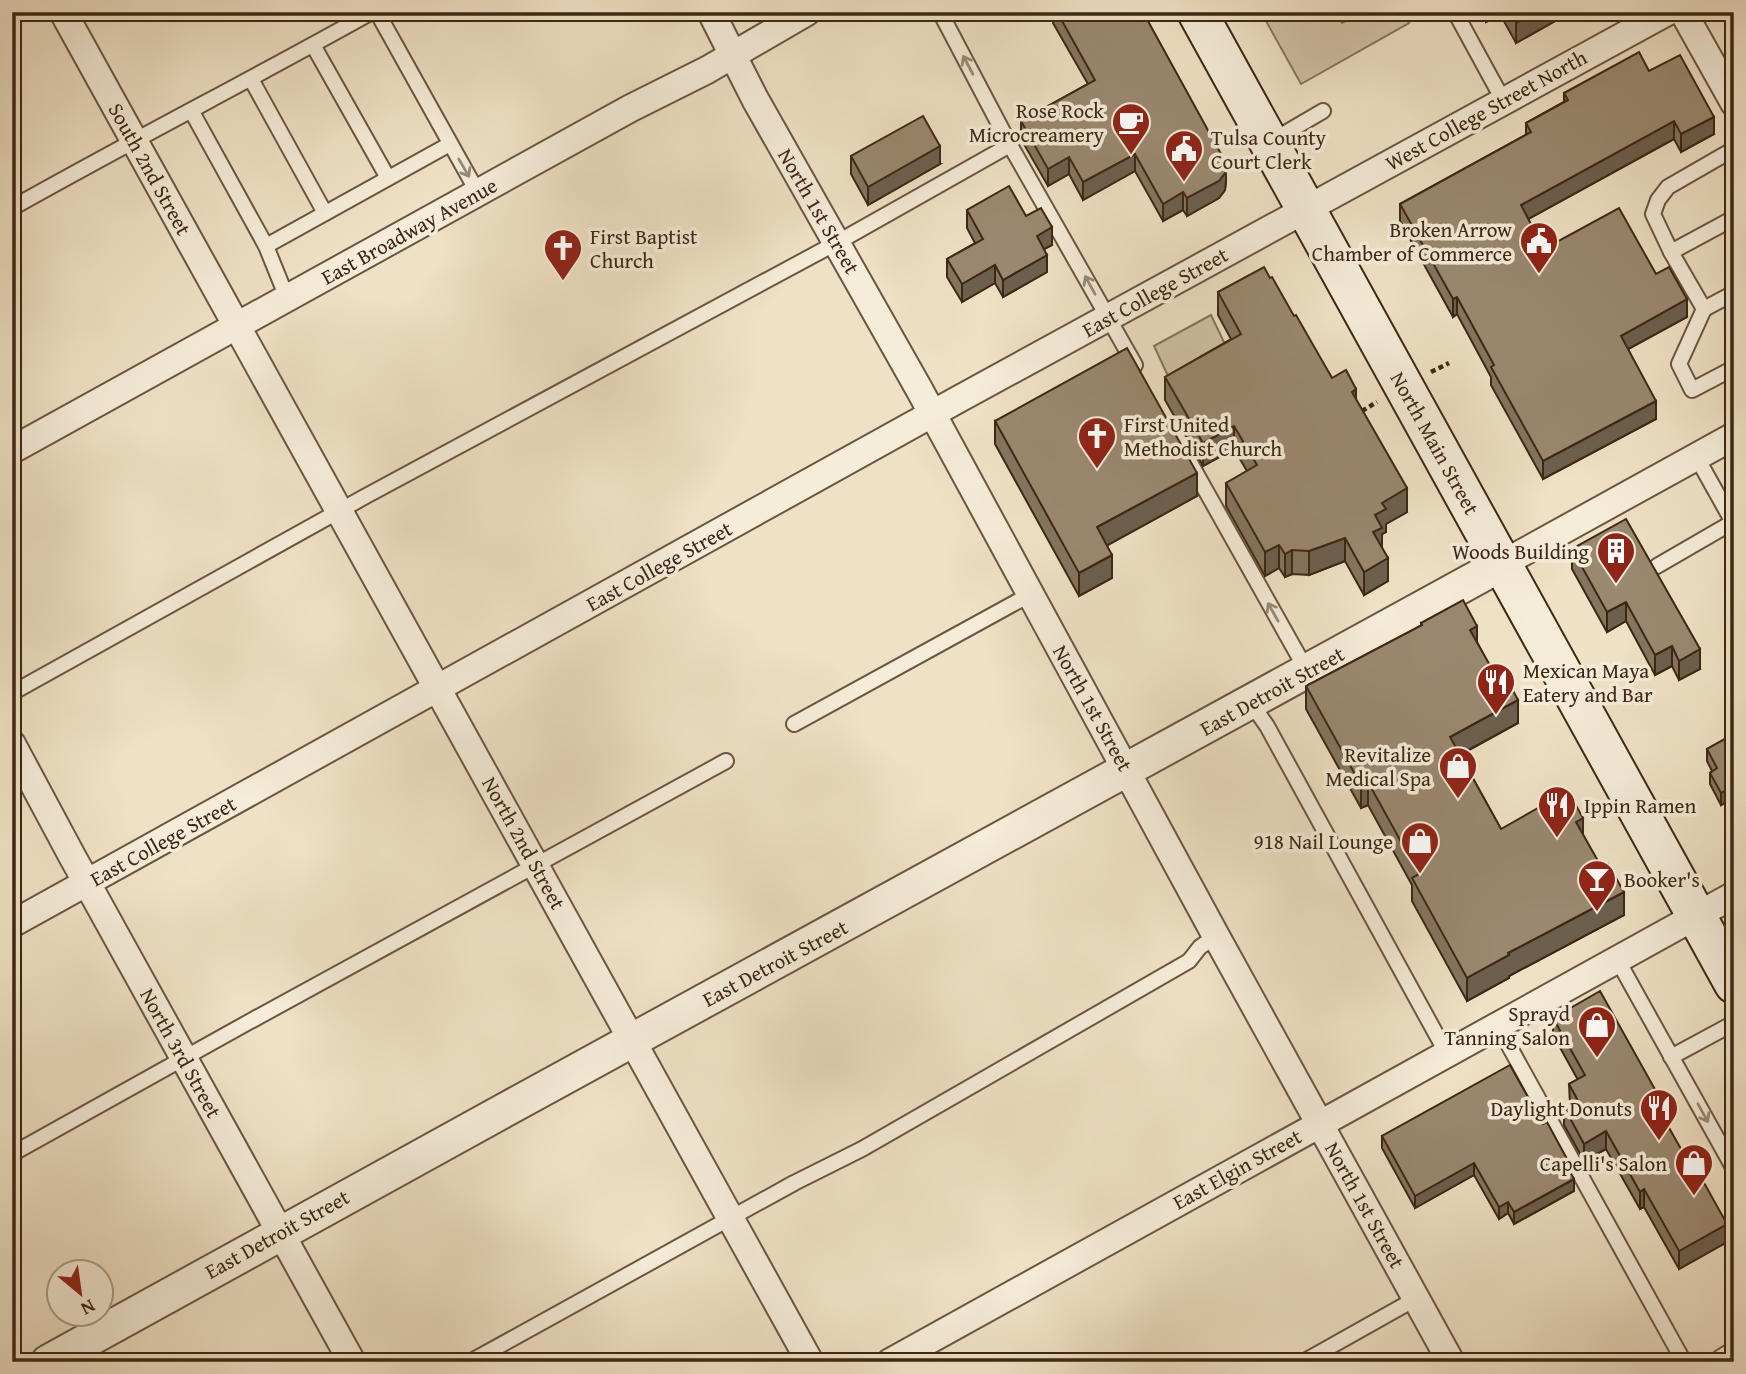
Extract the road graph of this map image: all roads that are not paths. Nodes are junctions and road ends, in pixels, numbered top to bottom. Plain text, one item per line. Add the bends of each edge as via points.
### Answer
1 (63, 12) edge
2 (372, 12) edge
3 (377, 12) edge
4 (711, 12) edge
5 (807, 12) edge
6 (940, 12) edge
7 (1197, 12) edge
8 (1455, 12) edge
9 (1667, 12) edge
10 (1684, 12) edge
11 (313, 45) junction
12 (733, 54) junction
13 (251, 79) junction
14 (1503, 100) junction
15 (1734, 103) edge
16 (1323, 111) dead end
17 (192, 112) junction
18 (134, 139) junction
19 (1268, 142) junction
20 (450, 144) junction
21 (1010, 145) junction
22 (1734, 149) edge
23 (388, 178) junction
24 (478, 193) junction
25 (12, 208) edge
26 (1306, 209) junction
27 (325, 213) junction
28 (1734, 218) edge
29 (838, 242) junction
30 (266, 246) junction
31 (1671, 252) junction
32 (1734, 293) edge
33 (287, 298) junction
34 (1704, 309) junction
35 (1108, 318) junction
36 (237, 326) junction
37 (1734, 368) edge
38 (1145, 383) edge
39 (933, 414) junction
40 (1734, 436) edge
41 (1178, 442) edge
42 (12, 450) edge
43 (1696, 456) junction
44 (338, 511) junction
45 (1733, 523) edge
46 (1502, 564) junction
47 (1657, 566) dead end
48 (1031, 594) junction
49 (1307, 671) junction
50 (438, 689) junction
51 (12, 693) edge
52 (1251, 703) junction
53 (794, 724) dead end
54 (12, 744) edge
55 (726, 761) dead end
56 (1128, 772) junction
57 (537, 865) junction
58 (87, 882) junction
59 (1734, 895) edge
60 (1696, 916) junction
61 (12, 924) edge
62 (1216, 936) junction
63 (1617, 959) junction
64 (1734, 984) edge
65 (1734, 1023) edge
66 (1498, 1026) junction
67 (632, 1040) junction
68 (1447, 1054) junction
69 (1671, 1057) junction
70 (184, 1059) junction
71 (1319, 1123) junction
72 (12, 1154) edge
73 (1734, 1169) edge
74 (732, 1218) junction
75 (280, 1232) junction
76 (1417, 1298) junction
77 (1734, 1356) edge
78 (48, 1362) edge
79 (352, 1362) edge
80 (470, 1362) edge
81 (810, 1362) edge
82 (890, 1362) edge
83 (1303, 1362) edge
84 (1451, 1362) edge
85 (1684, 1362) edge
86 (1724, 1362) edge

1 - 18 street, South 2nd Street
2 - 11 lane
3 - 20 lane
4 - 12 street, North 1st Street
5 - 12 street, East Broadway Avenue
21 -> 6 lane
7 - 19 main road, North Main Street
8 - 14 lane
9 - 14 street, West College Street North
10 - 15 street
11 - 13 lane
11 - 23 lane
12 - 24 street, East Broadway Avenue
12 - 29 street, North 1st Street
13 - 17 lane
13 - 27 lane
14 - 26 street, West College Street North
16 - 19 lane
17 - 18 lane
17 - 30 lane
18 - 25 lane
18 - 36 street, South 2nd Street
19 - 26 main road, North Main Street
20 - 23 lane
20 -> 24 lane
21 - 29 lane
35 -> 21 lane
22 - 31 lane via 1668,187 1658,200 1653,214
23 - 27 lane
24 - 33 street, East Broadway Avenue
26 - 35 street, East College Street
26 - 46 main road, North Main Street
27 - 30 lane
28 - 31 lane
29 - 39 street, North 1st Street
29 - 44 lane
30 - 33 lane
31 - 34 lane
32 - 34 lane
33 - 36 street, East Broadway Avenue
34 - 37 lane via 1679,364 1692,390
35 - 38 lane
35 - 39 street, East College Street
36 - 42 street, East Broadway Avenue
36 - 44 street, North 2nd Street
39 - 48 street, North 1st Street
39 - 50 street, East College Street
40 - 43 street
49 -> 41 lane
43 - 45 lane
43 - 46 street
44 - 50 street, North 2nd Street
44 - 51 lane
45 - 47 lane
46 - 49 street, East Detroit Street
46 - 60 main road, North Main Street
48 - 53 lane
48 - 56 street, North 1st Street
49 - 52 street, East Detroit Street
50 - 57 street, North 2nd Street
50 - 58 street, East College Street
52 - 56 street, East Detroit Street
52 - 68 lane
54 - 58 street, North 3rd Street
55 - 57 lane
56 - 62 street, North 1st Street
56 - 67 street, East Detroit Street
57 - 67 street, North 2nd Street
57 - 70 lane
58 - 61 street, East College Street
58 - 70 street, North 3rd Street
59 - 60 street, East Elgin Street
60 - 63 street, East Elgin Street
60 - 64 main road, North Main Street
62 - 71 street, North 1st Street
62 - 74 lane via 1189,961 862,1149
63 - 66 street, East Elgin Street
63 - 69 lane
65 - 69 lane
66 - 68 street, East Elgin Street
66 - 85 lane
67 - 74 street, North 2nd Street
67 - 75 street, East Detroit Street
68 - 71 street, East Elgin Street
69 -> 73 lane
70 - 72 lane
70 - 75 street, North 3rd Street
71 - 76 street, North 1st Street
71 - 82 street, East Elgin Street
74 - 80 lane
74 - 81 street, North 2nd Street
75 - 78 street, East Detroit Street
75 - 79 street, North 3rd Street
76 - 83 lane
76 - 84 street, North 1st Street
77 - 86 street

